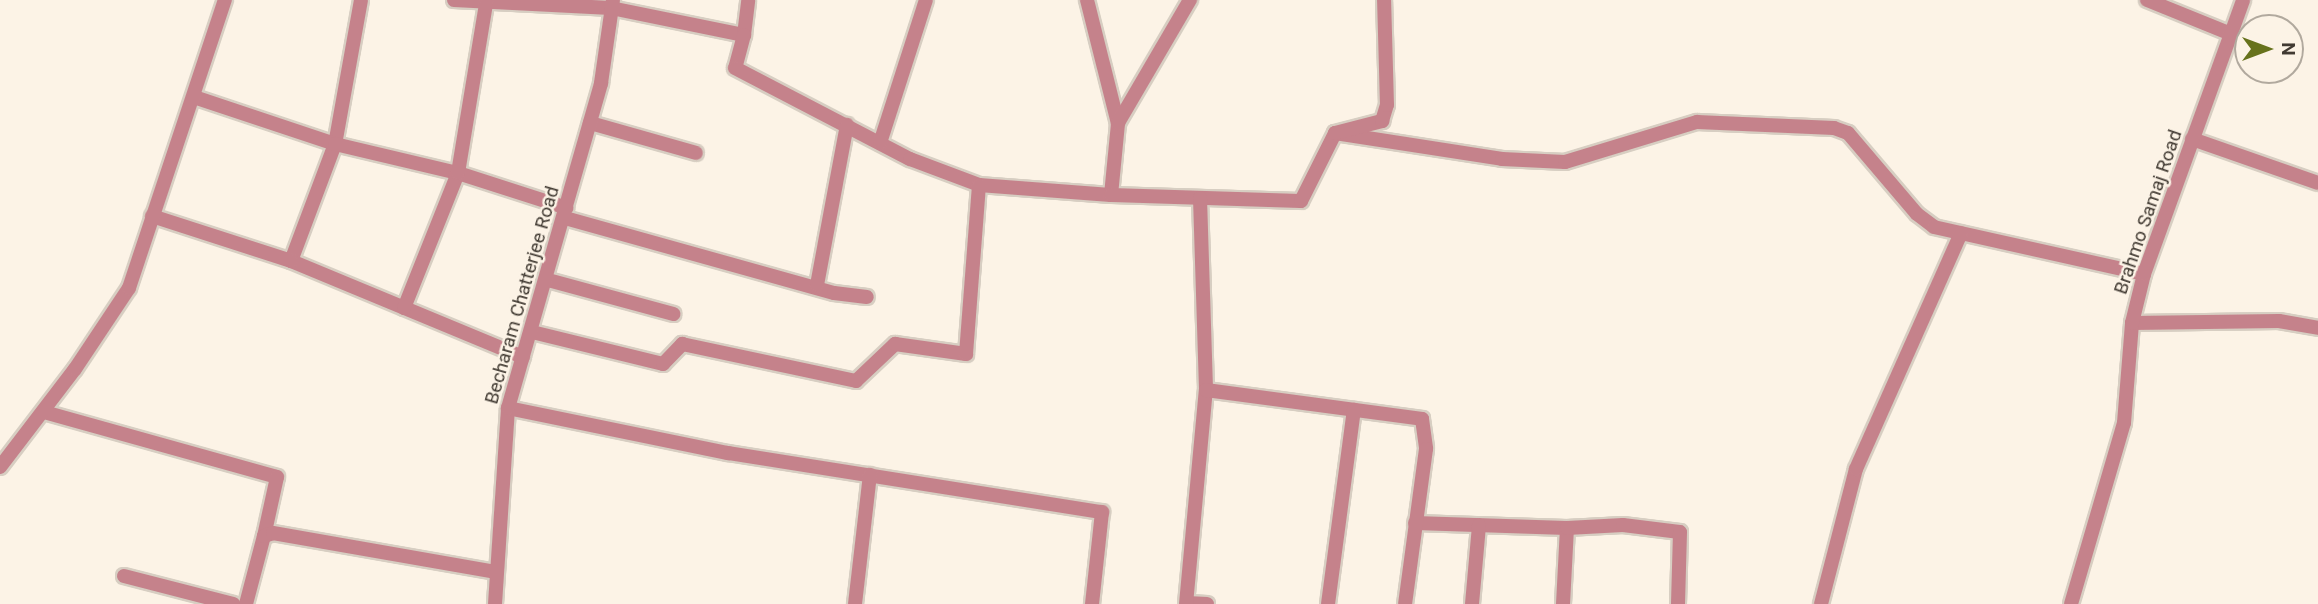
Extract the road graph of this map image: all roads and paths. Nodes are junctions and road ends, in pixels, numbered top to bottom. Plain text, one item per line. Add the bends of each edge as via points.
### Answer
1 (225, 0) edge
2 (361, 0) edge
3 (454, 0) edge
4 (748, 0) edge
5 (926, 0) edge
6 (1087, 0) edge
7 (1190, 0) edge
8 (1384, 0) edge
9 (2147, 0) edge
10 (2244, 0) edge
11 (486, 4) junction
12 (612, 4) edge
13 (2231, 34) junction
14 (744, 35) junction
15 (194, 97) junction
16 (590, 123) junction
17 (1118, 123) junction
18 (847, 125) junction
19 (1335, 133) junction
20 (2192, 139) junction
21 (880, 142) junction
22 (335, 145) junction
23 (696, 153) dead end
24 (457, 173) junction
25 (2318, 183) edge
26 (979, 185) junction
27 (1111, 195) junction
28 (1200, 198) junction
29 (566, 213) junction
30 (152, 216) junction
31 (1961, 233) junction
32 (290, 261) junction
33 (2144, 274) junction
34 (548, 280) junction
35 (817, 285) junction
36 (867, 297) dead end
37 (404, 308) junction
38 (673, 314) dead end
39 (2133, 323) junction
40 (2318, 328) edge
41 (532, 332) junction
42 (523, 357) junction
43 (1206, 390) junction
44 (508, 408) junction
45 (1354, 410) junction
46 (44, 412) junction
47 (0, 467) edge
48 (870, 475) junction
49 (1415, 523) junction
50 (1479, 524) junction
51 (1567, 528) junction
52 (264, 536) junction
53 (497, 572) junction
54 (124, 576) dead end
55 (1186, 603) edge
56 (233, 604) edge
57 (246, 604) edge
58 (495, 604) edge
59 (855, 604) edge
60 (1092, 604) edge
61 (1207, 604) edge
62 (1328, 604) edge
63 (1405, 604) edge
64 (1472, 604) edge
65 (1563, 604) edge
66 (1678, 604) edge
67 (1821, 604) edge
68 (2071, 604) edge

1 - 15 street
2 - 22 street
3 - 11 street
4 - 14 street
5 - 21 street
6 - 17 street
7 - 17 street
8 - 19 street via 1387,106 1382,121
9 - 13 street
10 - 13 street, Brahmo Samaj Road
11 - 12 street
11 - 24 street
12 - 14 street
12 - 16 street, Becharam Chatterjee Road
13 - 20 street, Brahmo Samaj Road
14 - 18 street via 735,68
15 - 22 street
15 - 30 street
16 - 23 street
16 - 29 street, Becharam Chatterjee Road
17 - 27 street
18 - 21 street
18 - 35 street
19 - 28 street via 1301,201
19 - 31 street via 1502,159 1564,162 1698,122 1834,128 1848,133 1917,214 1934,227
20 - 25 street
20 - 33 street, Brahmo Samaj Road
21 - 26 street
22 - 24 street
22 - 32 street
24 - 29 street
24 - 37 street
26 - 27 street
26 - 41 street via 966,354 895,344 856,382 682,344 663,363
27 - 28 street
28 - 43 street
29 - 34 street, Becharam Chatterjee Road
29 - 35 street
30 - 32 street
30 - 46 street via 129,288
31 - 33 street
31 - 67 street via 1856,469
32 - 37 street
33 - 39 street, Brahmo Samaj Road
34 - 38 street
34 - 41 street, Becharam Chatterjee Road
35 - 36 street
37 - 42 street
39 - 40 street via 2279,321
39 - 68 street, Brahmo Samaj Road via 2124,423
41 - 42 street, Becharam Chatterjee Road
42 - 44 street, Becharam Chatterjee Road
43 - 45 street
43 - 55 street
44 - 48 street via 728,453
44 - 53 street, Becharam Chatterjee Road
45 - 49 street via 1422,419 1426,449
45 - 62 street
46 - 47 street
46 - 52 street via 277,477
48 - 59 street
48 - 60 street via 1102,512
49 - 50 street
49 - 63 street
50 - 51 street
50 - 64 street
51 - 65 street
51 - 66 street via 1623,525 1680,531
52 - 53 street via 283,534
52 - 57 street
53 - 58 street, Becharam Chatterjee Road
54 - 56 street
55 - 61 street

